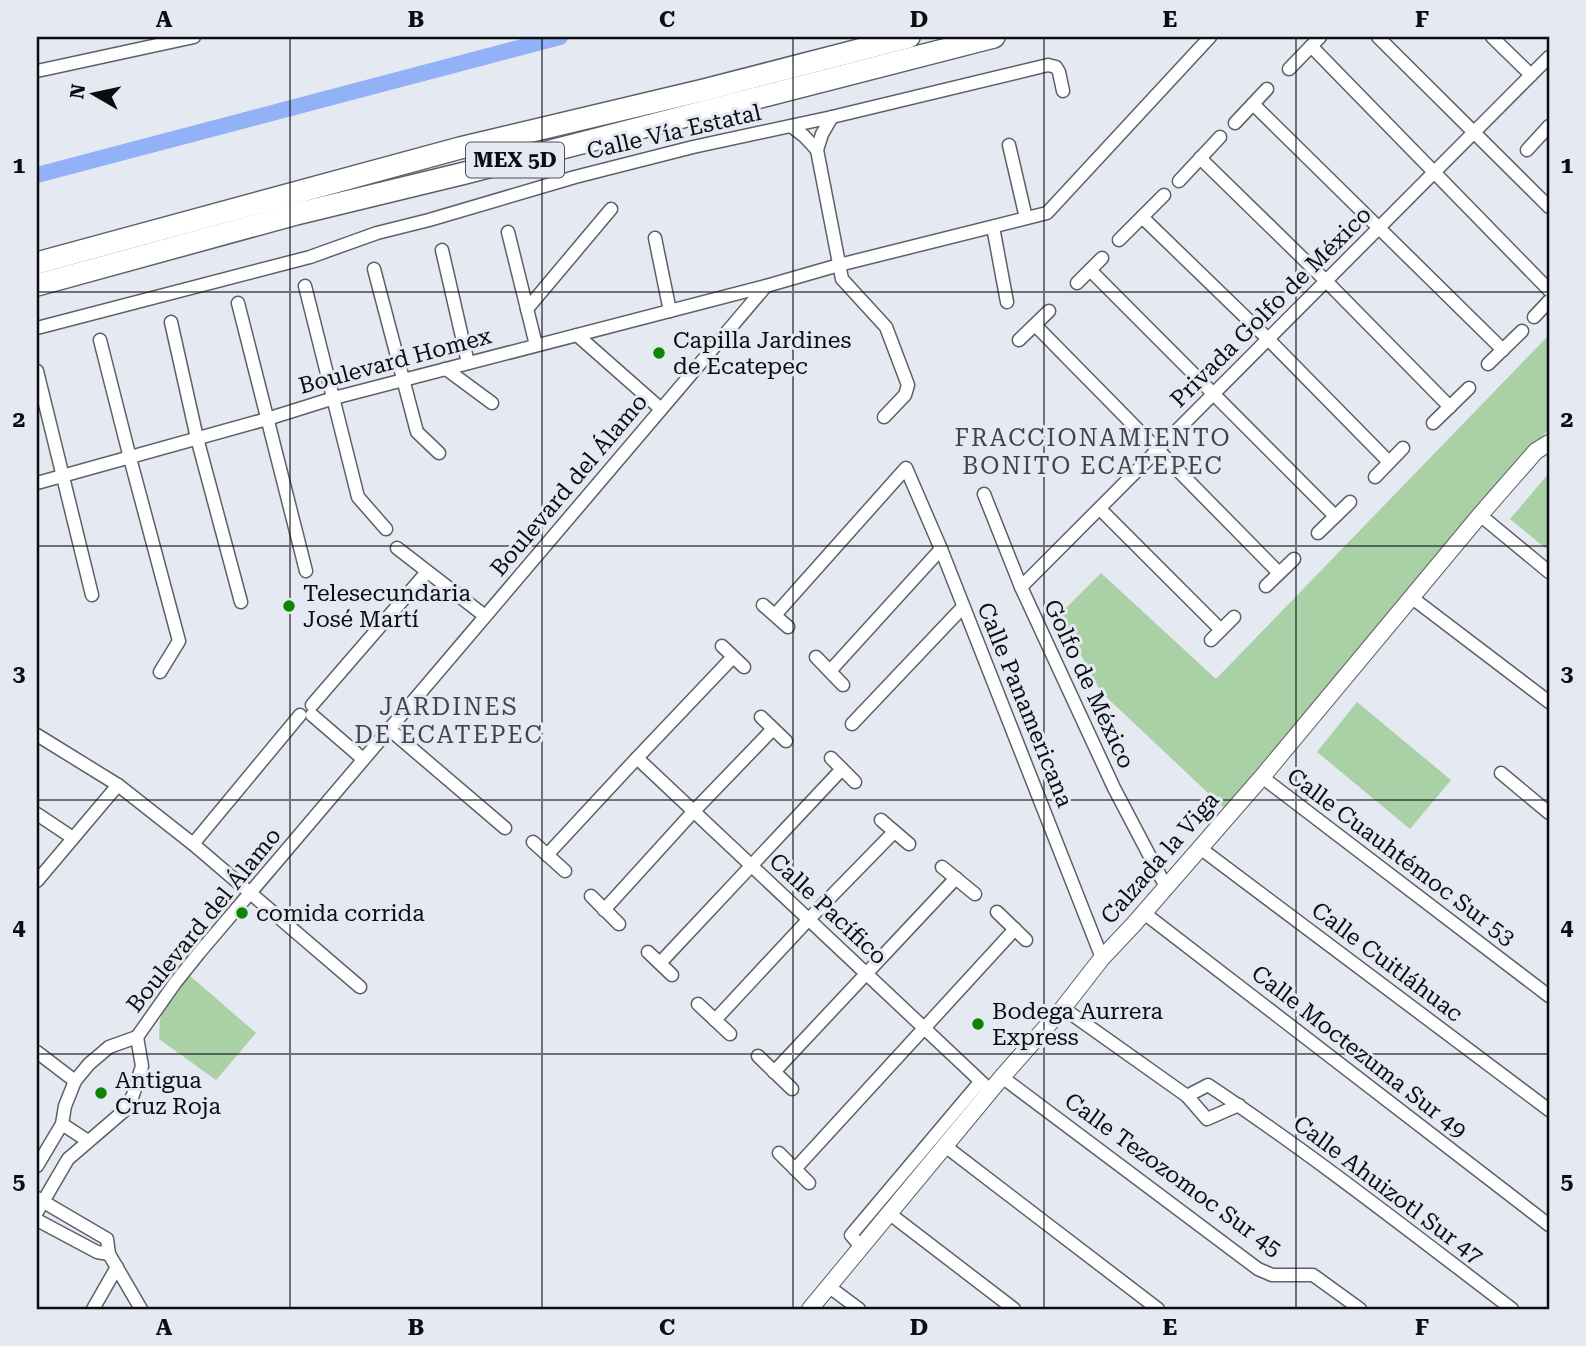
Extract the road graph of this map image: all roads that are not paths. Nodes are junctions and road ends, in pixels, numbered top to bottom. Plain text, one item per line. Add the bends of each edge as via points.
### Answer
1 (194, 37) edge
2 (909, 37) edge
3 (994, 37) edge
4 (1210, 37) edge
5 (1378, 37) edge
6 (1492, 37) edge
7 (1315, 42) edge
8 (1549, 57) edge
9 (1289, 69) dead end
10 (37, 71) edge
11 (1531, 75) junction
12 (1268, 89) dead end
13 (1063, 91) dead end
14 (1253, 104) junction
15 (832, 117) junction
16 (1235, 123) dead end
17 (791, 126) junction
18 (1548, 130) edge
19 (1474, 133) junction
20 (1220, 138) dead end
21 (1009, 145) dead end
22 (817, 150) junction
23 (1527, 150) dead end
24 (1200, 158) junction
25 (1436, 173) junction
26 (1179, 181) dead end
27 (1164, 195) dead end
28 (1549, 207) edge
29 (611, 209) dead end
30 (1142, 217) junction
31 (1026, 218) junction
32 (993, 227) junction
33 (1380, 228) junction
34 (508, 232) dead end
35 (655, 238) dead end
36 (1119, 240) dead end
37 (442, 250) dead end
38 (1102, 258) dead end
39 (37, 263) edge
40 (839, 265) junction
41 (374, 270) dead end
42 (1090, 270) junction
43 (1326, 282) junction
44 (1077, 283) dead end
45 (37, 285) edge
46 (305, 286) dead end
47 (766, 286) junction
48 (1549, 290) edge
49 (1549, 301) edge
50 (1007, 302) dead end
51 (238, 303) dead end
52 (527, 309) junction
53 (670, 311) junction
54 (1049, 311) dead end
55 (1534, 317) dead end
56 (171, 322) dead end
57 (1035, 325) junction
58 (37, 328) edge
59 (1522, 331) dead end
60 (577, 335) junction
61 (100, 340) dead end
62 (1019, 340) dead end
63 (1269, 340) junction
64 (536, 345) junction
65 (1503, 350) junction
66 (468, 363) junction
67 (1488, 364) dead end
68 (446, 369) junction
69 (37, 371) edge
70 (403, 381) junction
71 (1469, 388) dead end
72 (1213, 395) junction
73 (334, 398) junction
74 (492, 403) dead end
75 (1450, 407) junction
76 (661, 409) junction
77 (884, 417) dead end
78 (267, 419) junction
79 (1433, 423) dead end
80 (197, 438) junction
81 (1549, 443) edge
82 (1403, 448) dead end
83 (1158, 451) junction
84 (439, 453) dead end
85 (130, 458) junction
86 (1389, 463) junction
87 (62, 475) junction
88 (1376, 477) dead end
89 (37, 483) edge
90 (984, 494) dead end
91 (1350, 502) dead end
92 (1100, 509) junction
93 (1480, 515) junction
94 (1335, 516) junction
95 (386, 529) dead end
96 (1318, 533) dead end
97 (397, 548) dead end
98 (941, 549) junction
99 (1294, 559) dead end
100 (306, 572) dead end
101 (427, 572) junction
102 (1549, 572) edge
103 (1279, 573) junction
104 (1266, 586) dead end
105 (1021, 587) junction
106 (92, 595) dead end
107 (1411, 597) junction
108 (241, 601) dead end
109 (764, 605) dead end
110 (963, 607) junction
111 (775, 615) junction
112 (485, 616) junction
113 (1234, 617) dead end
114 (788, 627) dead end
115 (1221, 630) junction
116 (1211, 640) dead end
117 (722, 646) dead end
118 (733, 657) junction
119 (816, 657) dead end
120 (744, 667) dead end
121 (830, 671) junction
122 (160, 672) dead end
123 (844, 685) dead end
124 (1549, 702) edge
125 (308, 712) junction
126 (761, 717) dead end
127 (852, 724) dead end
128 (389, 729) junction
129 (773, 729) junction
130 (37, 735) edge
131 (786, 741) dead end
132 (637, 758) junction
133 (831, 758) dead end
134 (363, 760) junction
135 (842, 769) junction
136 (1501, 773) dead end
137 (1262, 777) junction
138 (855, 782) dead end
139 (118, 785) junction
140 (693, 811) junction
141 (1549, 813) edge
142 (37, 814) edge
143 (881, 820) dead end
144 (505, 828) dead end
145 (894, 832) junction
146 (74, 838) junction
147 (533, 842) dead end
148 (193, 844) junction
149 (909, 844) dead end
150 (1199, 848) junction
151 (547, 855) junction
152 (752, 866) junction
153 (942, 867) dead end
154 (565, 871) dead end
155 (956, 878) junction
156 (37, 881) edge
157 (1166, 887) junction
158 (249, 893) junction
159 (975, 894) dead end
160 (591, 896) dead end
161 (604, 910) junction
162 (997, 912) dead end
163 (1144, 913) junction
164 (808, 919) junction
165 (619, 924) dead end
166 (1015, 929) junction
167 (1026, 940) dead end
168 (648, 952) dead end
169 (1102, 958) junction
170 (660, 963) junction
171 (672, 975) dead end
172 (867, 975) junction
173 (1549, 978) edge
174 (360, 987) dead end
175 (1544, 992) edge
176 (698, 1004) dead end
177 (1063, 1008) junction
178 (715, 1020) junction
179 (923, 1028) junction
180 (730, 1034) dead end
181 (137, 1037) junction
182 (37, 1052) edge
183 (758, 1056) dead end
184 (774, 1072) junction
185 (1002, 1077) junction
186 (75, 1081) junction
187 (985, 1086) junction
188 (792, 1090) dead end
189 (1188, 1096) junction
190 (1239, 1105) junction
191 (1549, 1110) edge
192 (62, 1124) junction
193 (88, 1141) junction
194 (945, 1146) junction
195 (779, 1153) dead end
196 (37, 1166) edge
197 (795, 1169) junction
198 (809, 1183) dead end
199 (39, 1204) edge
200 (890, 1214) junction
201 (37, 1220) edge
202 (1549, 1225) edge
203 (861, 1247) junction
204 (109, 1254) junction
205 (117, 1267) junction
206 (828, 1286) junction
207 (93, 1309) edge
208 (141, 1309) edge
209 (810, 1309) edge
210 (859, 1309) edge
211 (1014, 1309) edge
212 (1158, 1309) edge
213 (1360, 1309) edge
214 (1512, 1309) edge

1 - 10 street
2 - 39 highway, MEX 5D via 460,148
3 - 45 highway, MEX 5D via 296,214
4 - 31 street, Boulevard Homex via 1047,213
5 - 19 street
6 - 11 street
7 - 9 street
7 - 25 street
8 - 11 street, Privada Golfo de México
11 - 19 street, Privada Golfo de México
12 - 14 street
13 - 15 street, Calle Vía Estatal via 1059,72 1048,65
14 - 16 street
14 - 33 street
15 - 17 street, Calle Vía Estatal
15 - 22 street
17 - 22 street
17 - 58 street, Calle Vía Estatal via 575,177 377,233 310,257
18 - 23 street
19 - 25 street, Privada Golfo de México
19 - 28 street
20 - 24 street
21 - 31 street
22 - 40 street
24 - 26 street
24 - 43 street
25 - 33 street, Privada Golfo de México
25 - 48 street
27 - 30 street
29 - 52 street
30 - 36 street
30 - 63 street
31 - 32 street, Boulevard Homex
32 - 40 street, Boulevard Homex
32 - 50 street
33 - 43 street, Privada Golfo de México
33 - 65 street
34 - 52 street
35 - 53 street
37 - 66 street
38 - 42 street
40 - 47 street, Boulevard Homex
40 - 77 street via 842,279 886,327 908,385 905,395
41 - 70 street
42 - 44 street
42 - 72 street
43 - 63 street, Privada Golfo de México
43 - 75 street
46 - 73 street
47 - 53 street, Boulevard Homex
47 - 76 street, Boulevard del Álamo
49 - 55 street
51 - 78 street
52 - 64 street
53 - 60 street, Boulevard Homex
54 - 57 street
56 - 80 street
57 - 62 street
57 - 83 street
59 - 65 street
60 - 64 street, Boulevard Homex
60 - 76 street
61 - 85 street
63 - 72 street, Privada Golfo de México
63 - 86 street
64 - 66 street, Boulevard Homex
65 - 67 street
66 - 68 street, Boulevard Homex
68 - 70 street, Boulevard Homex
68 - 74 street
69 - 87 street
70 - 73 street, Boulevard Homex
70 - 84 street via 417,432
71 - 75 street
72 - 83 street, Privada Golfo de México
72 - 94 street
73 - 78 street, Boulevard Homex
73 - 95 street via 358,497
75 - 79 street
76 - 112 street, Boulevard del Álamo
78 - 80 street, Boulevard Homex
78 - 100 street
80 - 85 street, Boulevard Homex
80 - 108 street
81 - 93 main road, Calzada la Viga via 1536,451
82 - 86 street
83 - 92 street, Privada Golfo de México
83 - 103 street
85 - 87 street, Boulevard Homex
85 - 122 street via 179,641
86 - 88 street
87 - 89 street, Boulevard Homex
87 - 106 street
90 - 105 street, Golfo de México
91 - 94 street
92 - 105 street, Privada Golfo de México
92 - 115 street
93 - 102 street
93 - 107 main road, Calzada la Viga
94 - 96 street
97 - 101 street
98 - 110 street, Calle Panamericana
98 - 111 street, Calle Panamericana via 906,468
98 - 121 street
99 - 103 street
101 - 112 street
101 - 125 street
103 - 104 street
105 - 157 street, Golfo de México via 1114,788
107 - 124 street
107 - 137 main road, Calzada la Viga
109 - 111 street
110 - 127 street
110 - 169 street, Calle Panamericana
111 - 114 street
112 - 128 street, Boulevard del Álamo
113 - 115 street
115 - 116 street
117 - 118 street
118 - 120 street
118 - 132 street
119 - 121 street
121 - 123 street
125 - 134 street
125 - 148 street
126 - 129 street
128 - 134 street, Boulevard del Álamo
128 - 144 street
129 - 131 street
129 - 140 street
130 - 139 street
132 - 140 street, Calle Pacífico
132 - 151 street
133 - 135 street
134 - 158 street, Boulevard del Álamo
135 - 138 street
135 - 152 street
136 - 141 street
137 - 150 main road, Calzada la Viga
137 - 175 street, Calle Cuauhtémoc Sur 53
139 - 146 street
139 - 148 street
140 - 152 street, Calle Pacífico
140 - 161 street
142 - 146 street
143 - 145 street
145 - 149 street
145 - 164 street
146 - 156 street
147 - 151 street
148 - 158 street
150 - 157 main road, Calzada la Viga
150 - 191 street, Calle Cuitláhuac
151 - 154 street
152 - 164 street, Calle Pacífico
152 - 170 street
153 - 155 street
155 - 159 street
155 - 172 street
157 - 163 main road, Calzada la Viga
158 - 174 street
158 - 181 street, Boulevard del Álamo
160 - 161 street
161 - 165 street
162 - 166 street
163 - 169 main road, Calzada la Viga
163 - 202 street, Calle Moctezuma Sur 49
164 - 172 street, Calle Pacífico
164 - 178 street
166 - 167 street
166 - 179 street
168 - 170 street
169 - 177 main road, Calzada la Viga
170 - 171 street
172 - 179 street, Calle Pacífico
172 - 184 street
173 - 175 street
176 - 178 street
177 - 185 main road, Calzada la Viga
177 - 189 street
178 - 180 street
179 - 187 street, Calle Pacífico
179 - 197 street
181 - 186 street via 109,1047
181 - 193 street via 142,1066 133,1095 125,1110
182 - 186 street
183 - 184 street
184 - 188 street
185 - 187 main road, Calzada la Viga
185 - 213 street, Calle Tezozomoc Sur 45 via 1258,1269 1272,1275 1313,1275
186 - 192 street
187 - 194 main road, Calzada la Viga
187 - 203 street via 851,1235
189 - 190 street, Calle Ahuizotl Sur 47 via 1208,1085
189 - 190 street via 1206,1119
190 - 214 street, Calle Ahuizotl Sur 47
192 - 193 street
192 - 196 street
193 - 199 street via 68,1159
194 - 200 main road, Calzada la Viga
194 - 212 street
195 - 197 street
197 - 198 street
199 - 204 street via 107,1239
200 - 203 main road, Calzada la Viga
200 - 211 street
201 - 204 street
203 - 206 main road, Calzada la Viga
204 - 205 street
205 - 207 street
205 - 208 street
206 - 209 main road, Calzada la Viga
206 - 210 street

